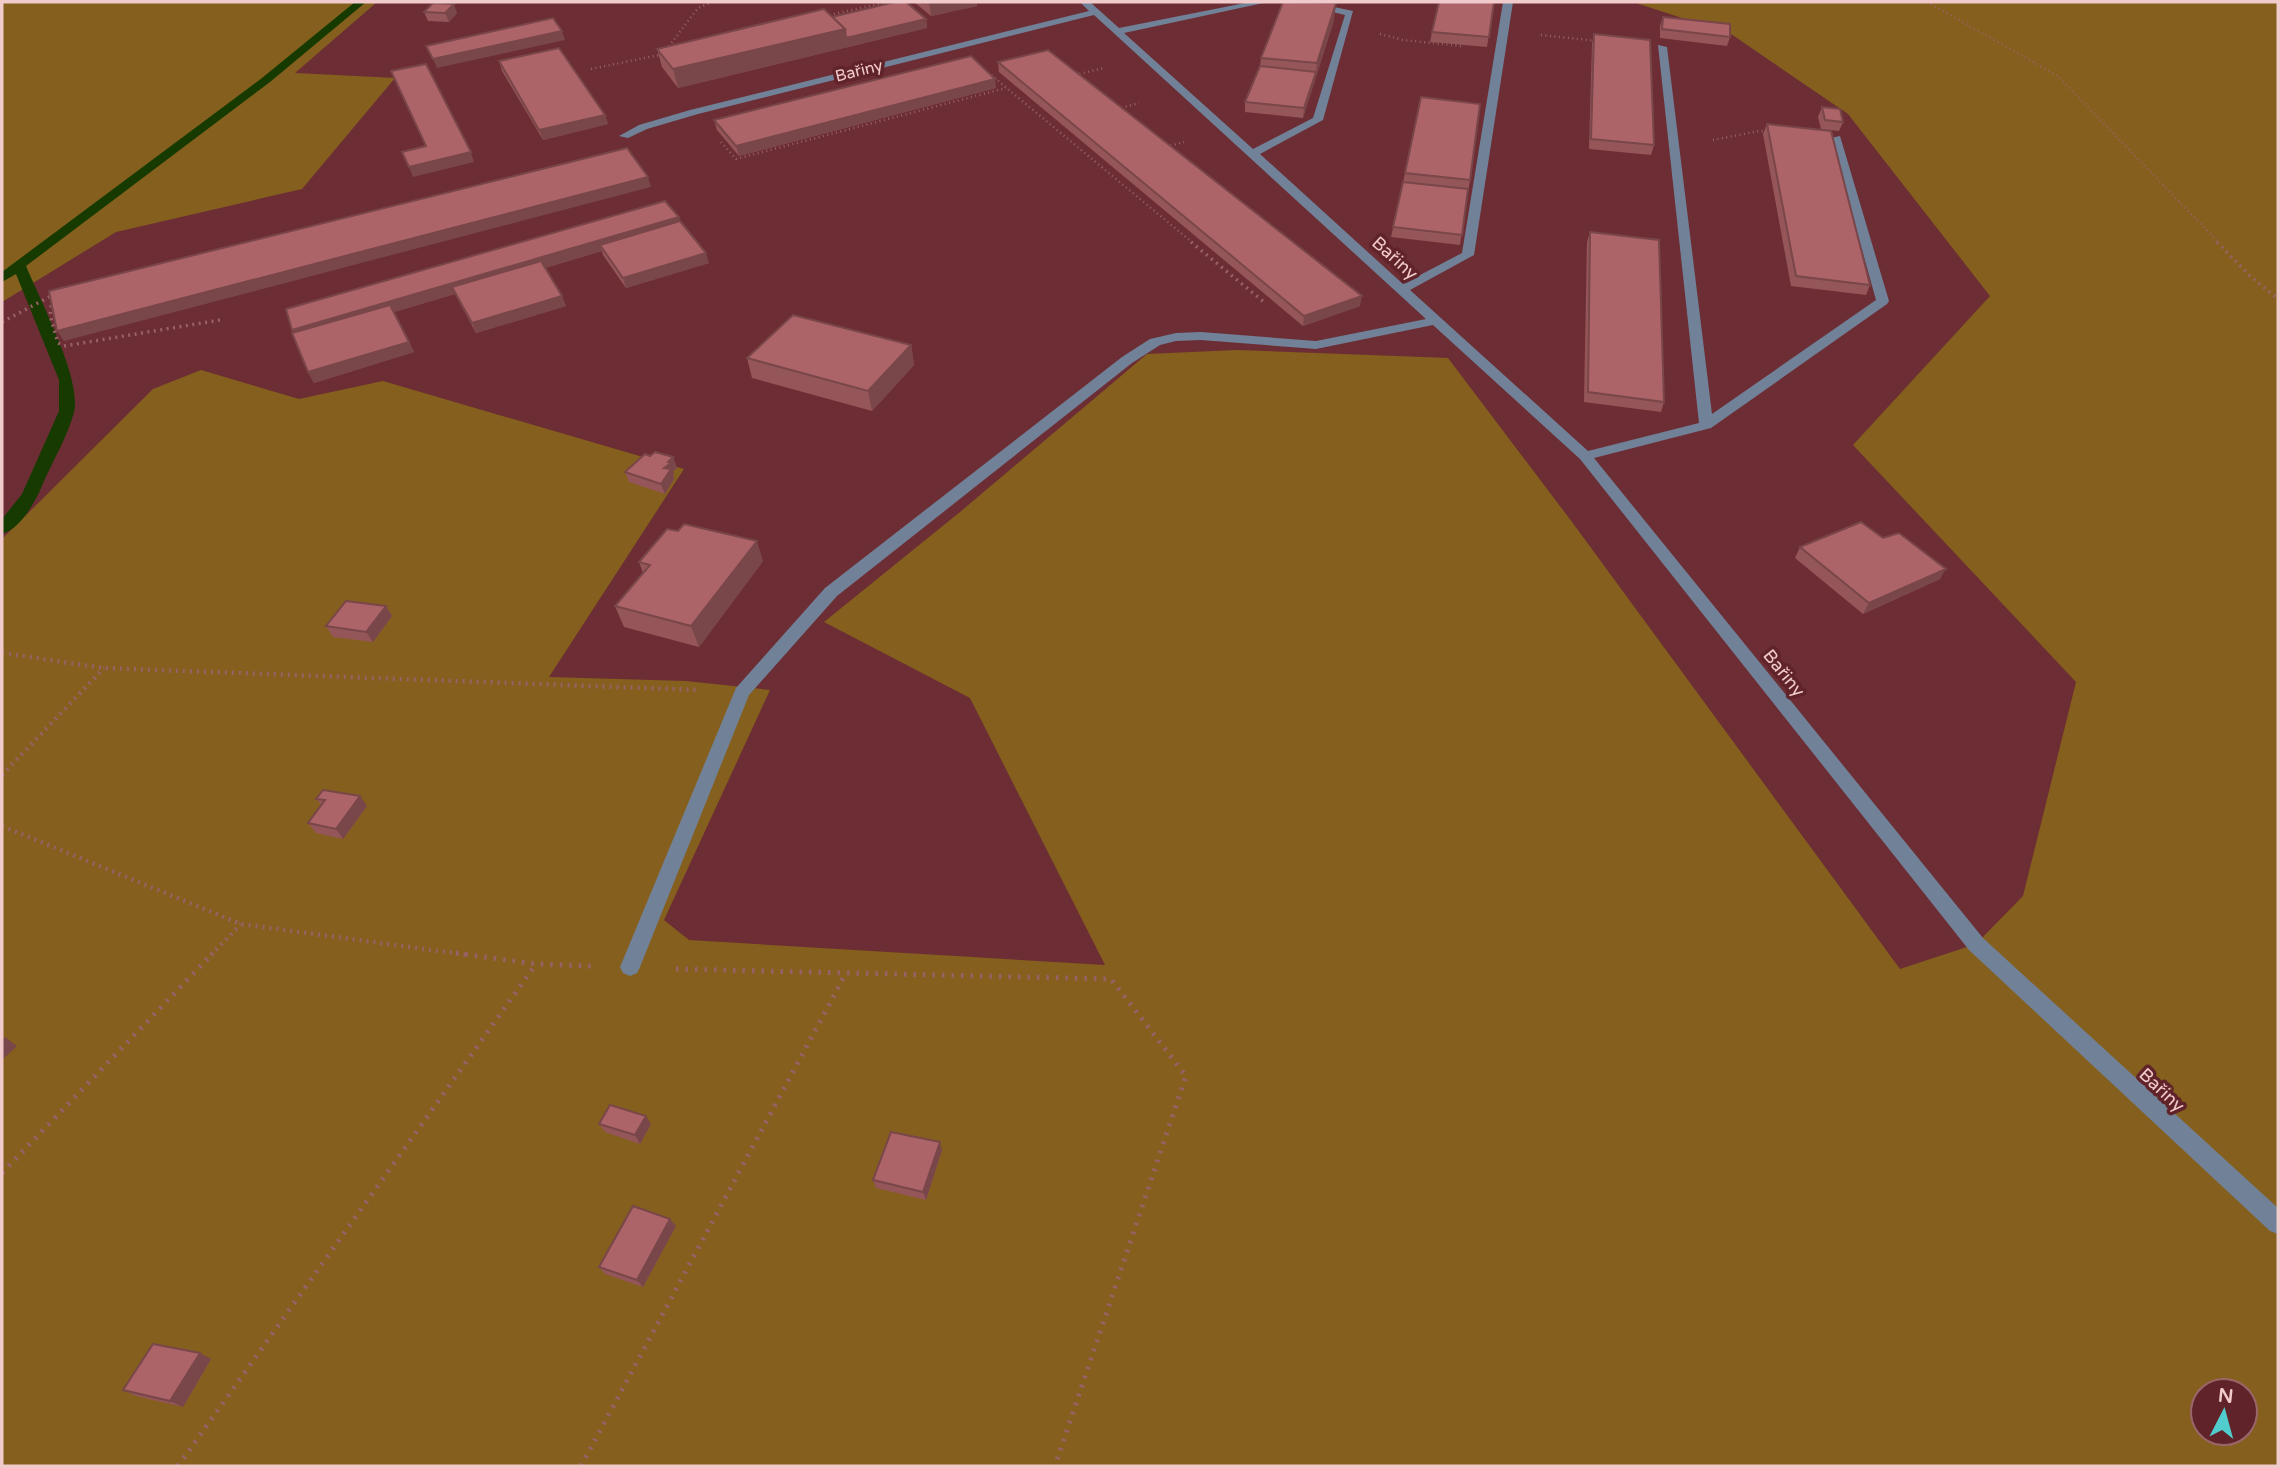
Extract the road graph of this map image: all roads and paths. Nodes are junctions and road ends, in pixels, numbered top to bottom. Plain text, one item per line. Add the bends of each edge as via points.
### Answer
1 (713, 2) edge
2 (886, 2) edge
3 (1264, 2) edge
4 (1298, 2) edge
5 (1508, 2) edge
6 (1927, 2) edge
7 (1091, 7) edge
8 (821, 17) edge
9 (1118, 32) junction
10 (1503, 32) junction
11 (1382, 35) dead end
12 (958, 46) junction
13 (1662, 47) joint
14 (1500, 50) junction
15 (677, 51) edge
16 (664, 54) junction
17 (591, 69) dead end
18 (1006, 88) junction
19 (624, 136) dead end
20 (718, 138) edge
21 (1836, 138) joint
22 (1708, 141) dead end
23 (1252, 154) junction
24 (1401, 290) junction
25 (2278, 299) edge
26 (220, 320) dead end
27 (1435, 321) junction
28 (2, 322) edge
29 (1315, 345) junction
30 (1706, 425) junction
31 (1585, 456) junction
32 (2, 653) edge
33 (104, 668) junction
34 (742, 692) junction
35 (2, 775) edge
36 (2, 826) edge
37 (241, 924) junction
38 (536, 964) junction
39 (630, 967) junction
40 (845, 975) junction
41 (2, 1173) edge
42 (2278, 1223) edge
43 (178, 1466) edge
44 (581, 1466) edge
45 (1055, 1466) edge

1 - 16 path via 698,8
2 - 8 path
3 - 9 street
4 - 23 street via 1350,13 1318,120
5 - 10 street
6 - 25 path via 2058,76 2250,276
7 - 9 street, Bařiny
7 - 12 street, Bařiny
9 - 23 street, Bařiny
10 - 13 path
10 - 14 street
11 - 14 path
12 - 18 path
12 - 19 street, Bařiny via 694,112
13 - 30 street
14 - 24 street via 1468,255
15 - 16 path
16 - 17 path
18 - 20 path via 736,159
18 - 29 path
21 - 22 path via 1759,131
21 - 30 street via 1883,301
23 - 24 street, Bařiny
24 - 27 street, Bařiny
26 - 28 path via 64,346 58,343 50,315 53,295
27 - 29 street
27 - 31 street, Bařiny
29 - 34 street via 1201,336 1155,342 831,592
30 - 31 street
31 - 42 street, Bařiny via 1976,944
32 - 33 path
33 - 34 path
33 - 35 path
34 - 39 street
36 - 37 path
37 - 38 path
37 - 41 path
38 - 39 path
38 - 43 path
39 - 40 path
40 - 44 path
40 - 45 path via 1111,979 1185,1076

